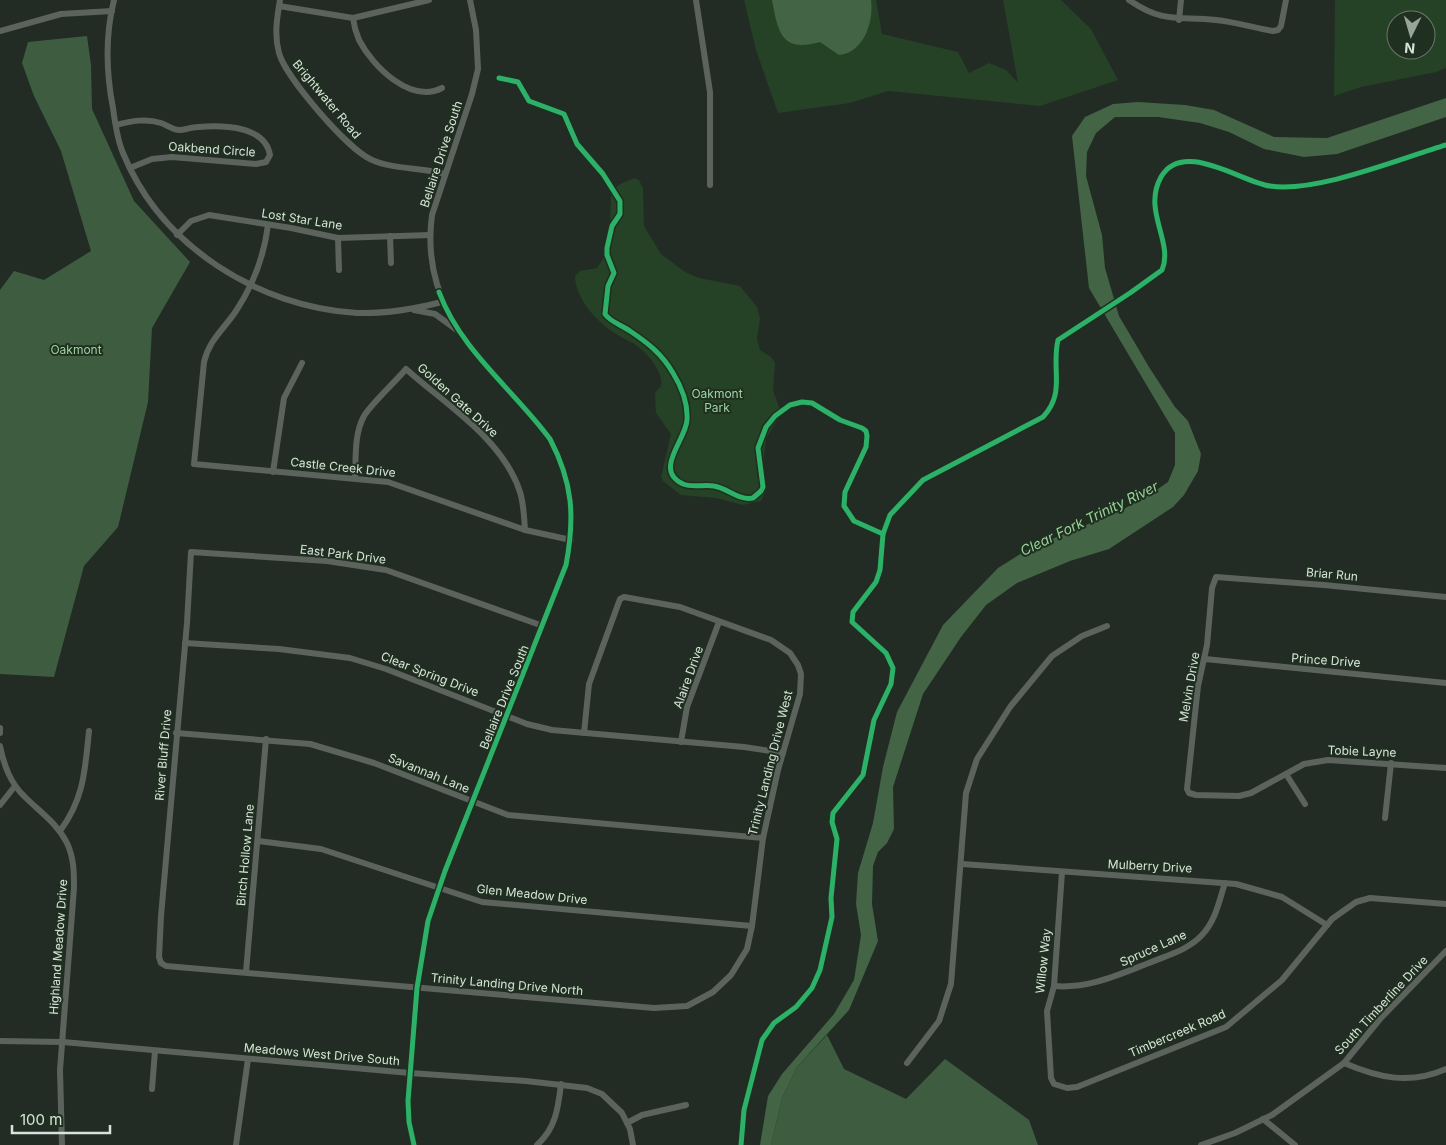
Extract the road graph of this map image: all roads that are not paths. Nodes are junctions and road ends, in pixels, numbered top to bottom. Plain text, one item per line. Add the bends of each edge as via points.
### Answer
1 (114, 0) edge
2 (429, 0) edge
3 (470, 0) edge
4 (696, 0) edge
5 (1129, 0) edge
6 (1180, 0) edge
7 (1286, 0) edge
8 (279, 3) edge
9 (112, 11) junction
10 (353, 18) junction
11 (1179, 20) junction
12 (0, 31) edge
13 (442, 88) dead end
14 (116, 125) junction
15 (130, 168) junction
16 (445, 174) junction
17 (710, 185) dead end
18 (268, 226) junction
19 (177, 235) junction
20 (430, 235) junction
21 (390, 236) junction
22 (338, 238) junction
23 (391, 263) dead end
24 (339, 270) dead end
25 (252, 285) junction
26 (442, 302) junction
27 (411, 309) junction
28 (460, 332) junction
29 (302, 363) dead end
30 (273, 472) junction
31 (355, 478) junction
32 (525, 530) junction
33 (571, 540) junction
34 (191, 552) joint
35 (1216, 577) joint
36 (1446, 597) edge
37 (719, 622) junction
38 (543, 626) junction
39 (1107, 626) dead end
40 (185, 643) junction
41 (1205, 659) junction
42 (1446, 682) edge
43 (508, 716) junction
44 (0, 728) edge
45 (89, 731) dead end
46 (0, 733) edge
47 (176, 733) junction
48 (584, 733) junction
49 (266, 739) junction
50 (681, 742) junction
51 (0, 746) edge
52 (783, 753) junction
53 (1391, 763) junction
54 (1446, 768) edge
55 (1286, 774) junction
56 (15, 786) junction
57 (1196, 795) joint
58 (473, 803) junction
59 (1304, 804) dead end
60 (0, 805) edge
61 (1385, 818) dead end
62 (60, 831) junction
63 (763, 838) junction
64 (258, 841) junction
65 (962, 864) junction
66 (1062, 872) junction
67 (1225, 883) junction
68 (439, 889) junction
69 (1446, 904) edge
70 (1327, 925) junction
71 (752, 926) junction
72 (1446, 951) edge
73 (160, 960) joint
74 (246, 972) junction
75 (1054, 986) junction
76 (417, 988) junction
77 (0, 1040) edge
78 (63, 1042) junction
79 (155, 1051) junction
80 (248, 1059) junction
81 (907, 1063) dead end
82 (1344, 1063) junction
83 (1446, 1069) edge
84 (410, 1073) junction
85 (1053, 1082) joint
86 (561, 1084) junction
87 (152, 1088) dead end
88 (686, 1105) dead end
89 (1263, 1119) junction
90 (627, 1123) junction
91 (62, 1145) edge
92 (236, 1145) edge
93 (414, 1145) edge
94 (537, 1145) edge
95 (633, 1145) edge
96 (1201, 1145) edge
97 (1295, 1145) edge

1 - 9 street
2 - 10 street
3 - 16 street, Bellaire Drive South via 476,30 478,69
4 - 17 street via 710,92
5 - 11 street via 1155,15
6 - 11 street
7 - 11 street via 1282,26 1278,30 1215,20
8 - 10 street
8 - 16 street, Brightwater Road via 276,40 285,69 347,141 378,162
9 - 12 street via 61,14
9 - 14 street via 107,63
10 - 13 street via 362,46 392,78 422,93
14 - 15 street
14 - 15 street, Oakbend Circle via 140,120 177,130 197,126 246,130 258,136 270,155 266,162 256,164 172,157 152,159
15 - 19 street
16 - 20 street, Bellaire Drive South via 432,215
18 - 19 street, Lost Star Lane via 209,215 191,221
18 - 22 street, Lost Star Lane
18 - 25 street via 265,247
19 - 25 street via 211,264
20 - 21 street, Lost Star Lane
20 - 26 street, Bellaire Drive South via 434,276
21 - 22 street, Lost Star Lane
21 - 23 street
22 - 24 street
25 - 27 street via 292,300 341,311 368,313
25 - 30 street, Castle Creek Drive via 207,349 194,464
26 - 27 street
26 - 28 street, Bellaire Drive South
27 - 28 street via 435,314
28 - 33 street, Bellaire Drive South via 554,447 569,487
29 - 30 street via 284,398
30 - 31 street, Castle Creek Drive
31 - 32 street, Castle Creek Drive via 403,486
31 - 32 street, Golden Gate Drive via 360,425 406,369 500,455 520,491
32 - 33 street, Castle Creek Drive
33 - 38 street, Bellaire Drive South via 566,566
34 - 38 street, East Park Drive via 327,561 386,570
34 - 40 street, River Bluff Drive
35 - 36 street, Briar Run
35 - 41 street, Melvin Drive via 1212,588
37 - 48 street via 680,607 626,597 620,599 589,684
37 - 50 street, Alaire Drive via 687,707
37 - 52 street, Trinity Landing Drive West via 771,640 790,653 798,665 800,694
38 - 43 street, Bellaire Drive South
39 - 65 street via 1082,636 1052,656 992,732 976,759 969,779
40 - 43 street, Clear Spring Drive via 279,649 350,658
40 - 47 street, River Bluff Drive
41 - 42 street, Prince Drive
41 - 57 street, Melvin Drive via 1198,686 1187,789
43 - 48 street, Clear Spring Drive via 552,730
43 - 58 street, Bellaire Drive South
44 - 46 street
45 - 62 street via 78,804
47 - 49 street, Savannah Lane
47 - 73 street, River Bluff Drive
48 - 50 street, Clear Spring Drive
49 - 58 street, Savannah Lane via 310,744 354,756
49 - 64 street, Birch Hollow Lane
50 - 52 street, Clear Spring Drive
51 - 56 street, Highland Meadow Drive
52 - 63 street, Trinity Landing Drive West
53 - 54 street, Tobie Layne
53 - 55 street, Tobie Layne via 1328,760 1310,762
53 - 61 street
55 - 57 street, Tobie Layne via 1239,796
55 - 59 street
56 - 60 street
56 - 62 street, Highland Meadow Drive
58 - 63 street, Savannah Lane via 508,815
58 - 68 street, Bellaire Drive South
62 - 78 street, Highland Meadow Drive via 72,857 74,888
63 - 71 street, Trinity Landing Drive West
64 - 68 street, Glen Meadow Drive via 321,849
64 - 74 street, Birch Hollow Lane
65 - 66 street, Mulberry Drive
65 - 81 street via 955,955 947,1002 939,1021
66 - 67 street, Mulberry Drive
66 - 75 street, Willow Way
67 - 70 street, Mulberry Drive via 1282,897
67 - 75 street, Spruce Lane via 1214,918 1191,946 1114,977 1080,986
68 - 71 street, Glen Meadow Drive via 482,902
68 - 76 street, Bellaire Drive South via 428,921
69 - 70 street, Timbercreek Road via 1370,898 1341,910
70 - 85 street, Timbercreek Road via 1282,980 1226,1027 1077,1087 1067,1088
71 - 76 street, Trinity Landing Drive North via 747,949 731,975 713,992 688,1006 654,1008
72 - 82 street, South Timberline Drive via 1380,1019
73 - 74 street, Trinity Landing Drive North via 166,966
74 - 76 street, Trinity Landing Drive North
75 - 85 street, Willow Way via 1047,1012 1049,1067
76 - 84 street, Bellaire Drive South
77 - 78 street, Meadows West Drive South
78 - 79 street, Meadows West Drive South
78 - 91 street, Highland Meadow Drive via 59,1112
79 - 80 street, Meadows West Drive South
79 - 87 street
80 - 84 street, Meadows West Drive South
80 - 92 street
82 - 83 street via 1372,1073 1409,1079
82 - 89 street, South Timberline Drive
84 - 86 street, Meadows West Drive South
84 - 93 street, Bellaire Drive South via 409,1122
86 - 90 street, Meadows West Drive South via 602,1094 622,1113
86 - 94 street via 556,1118
88 - 90 street via 642,1115
89 - 96 street, South Timberline Drive
89 - 97 street
90 - 95 street

